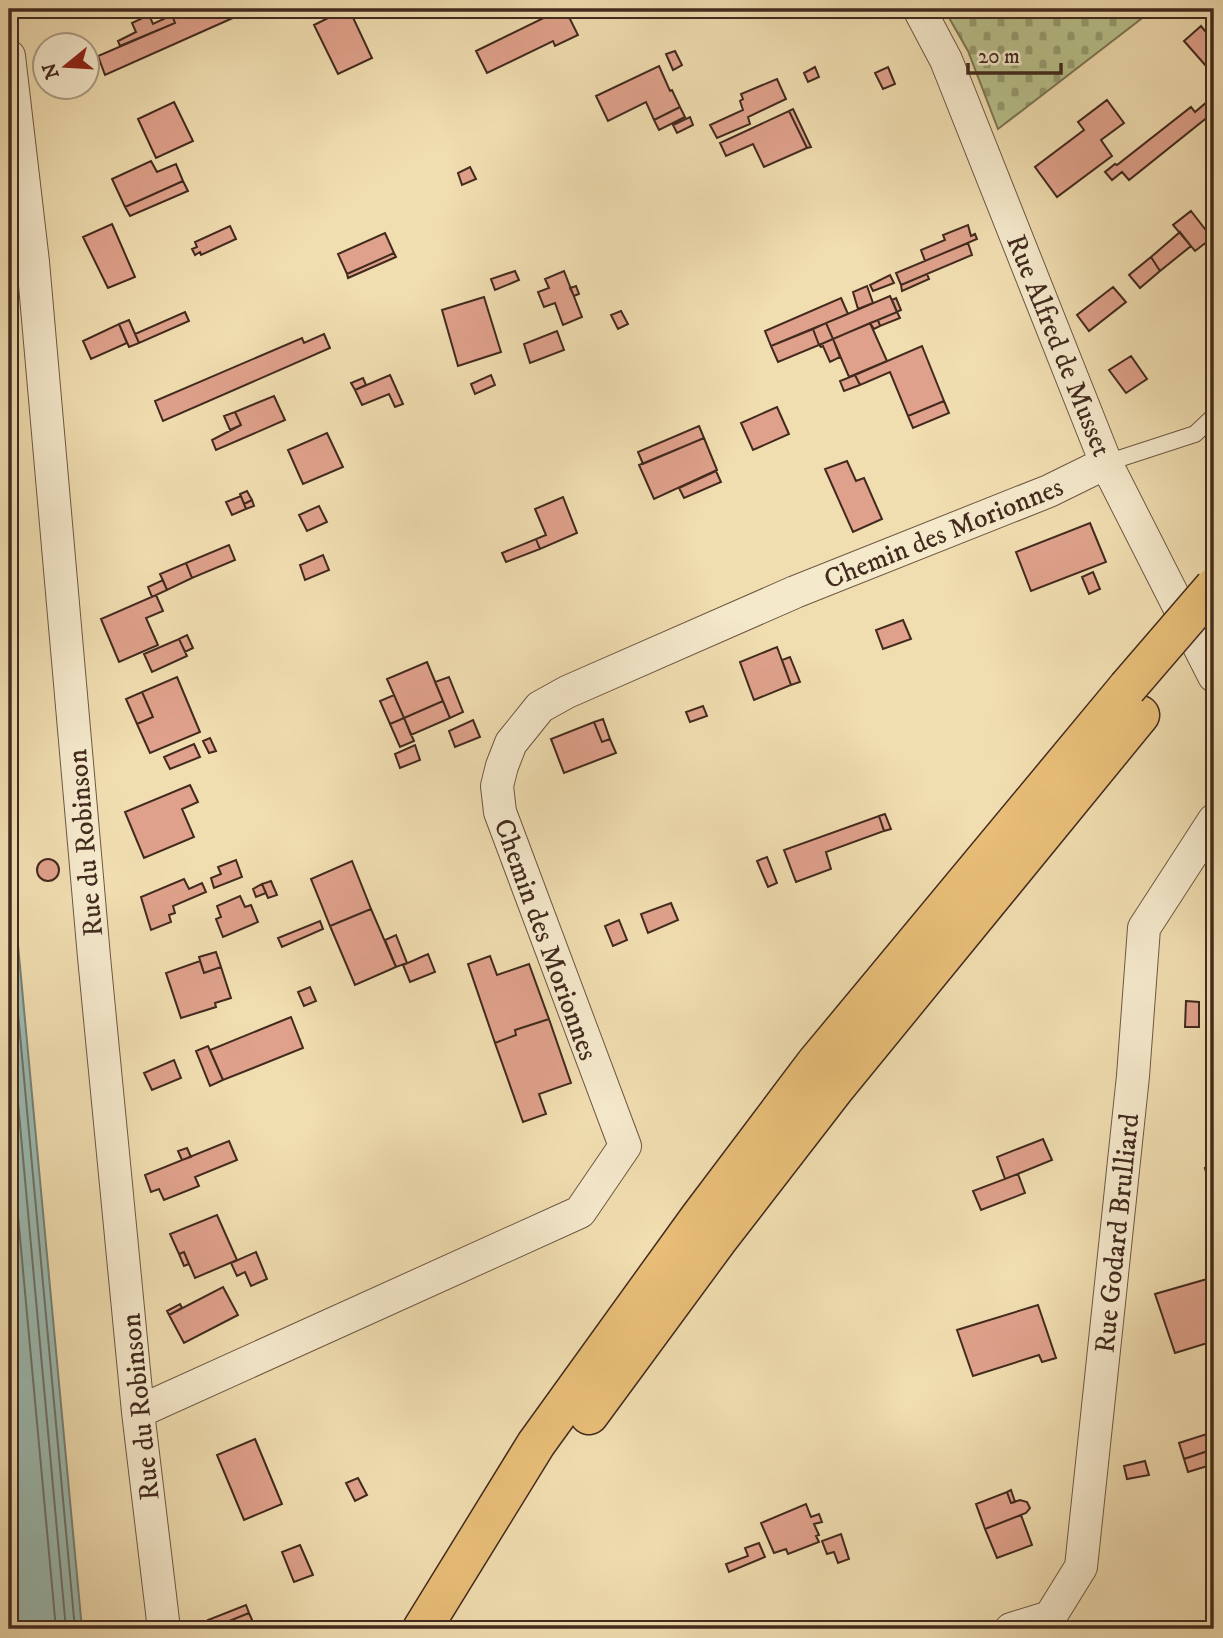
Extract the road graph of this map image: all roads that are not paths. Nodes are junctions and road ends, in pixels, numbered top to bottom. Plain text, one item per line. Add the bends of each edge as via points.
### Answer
1 (919, 9) edge
2 (9, 57) edge
3 (1214, 416) edge
4 (1106, 463) junction
5 (1214, 587) edge
6 (1214, 626) edge
7 (1214, 676) edge
8 (1137, 697) junction
9 (1214, 820) edge
10 (138, 1412) junction
11 (164, 1629) edge
12 (422, 1629) edge
13 (452, 1629) edge
14 (1011, 1629) edge

1 - 4 street, Rue Alfred de Musset via 946,60
2 - 10 street, Rue du Robinson via 33,262
3 - 4 lane via 1195,434
4 - 7 street, Rue Alfred de Musset
4 - 10 street, Chemin des Morionnes via 1049,491 795,592 540,707 511,743 502,766 497,786 500,812 625,1146 580,1212
5 - 8 highway, bridge
6 - 8 highway
8 - 12 highway via 815,1064 536,1444
8 - 13 highway via 717,1241 561,1453
9 - 14 street, Rue Godard Brulliard via 1144,928 1133,1076 1081,1567 1049,1617
10 - 11 street, Rue du Robinson

